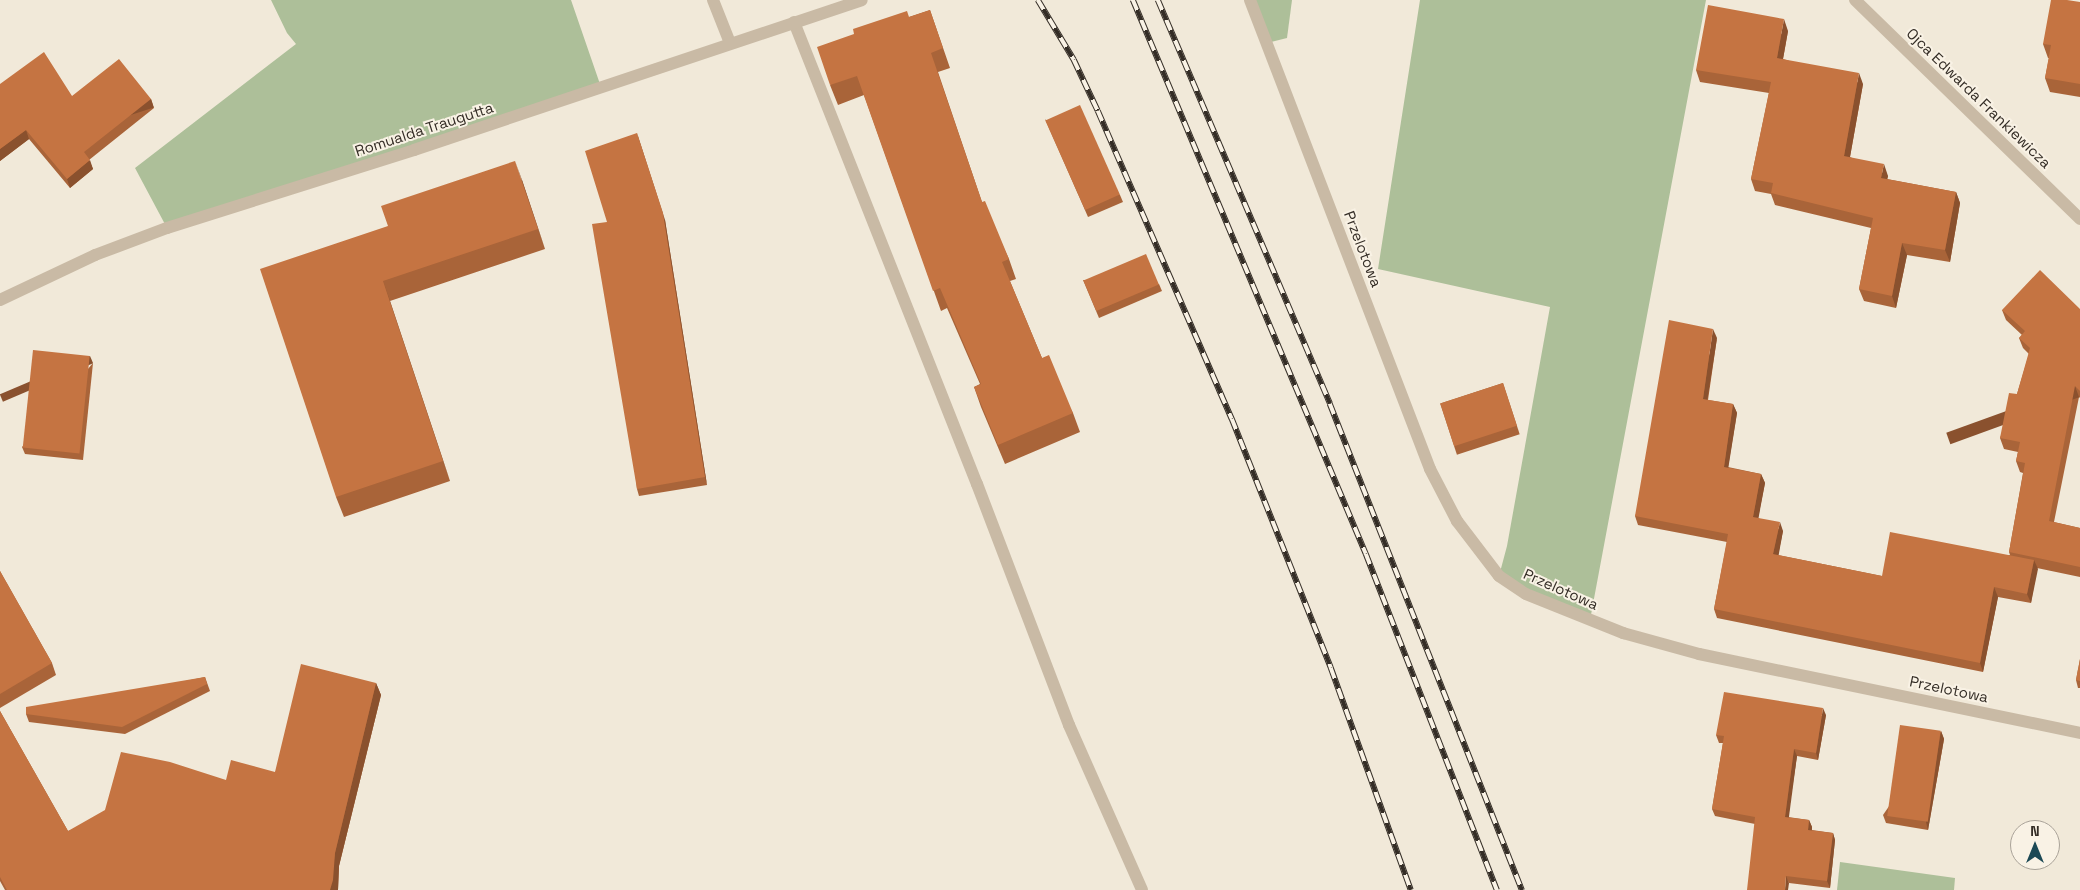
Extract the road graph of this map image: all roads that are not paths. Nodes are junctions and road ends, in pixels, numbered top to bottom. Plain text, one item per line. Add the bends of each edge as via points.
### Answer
1 (713, 0) edge
2 (862, 0) edge
3 (1250, 0) edge
4 (1855, 0) edge
5 (794, 22) junction
6 (730, 43) junction
7 (2080, 219) edge
8 (0, 300) edge
9 (2080, 733) edge
10 (1142, 890) edge

1 - 6 street
2 - 5 street, Romualda Traugutta
3 - 9 street, Przelotowa via 1430,469 1457,521 1499,576 1526,594 1623,633 1699,654
4 - 7 street, Ojca Edwarda Frankiewicza
5 - 6 street, Romualda Traugutta
5 - 10 street via 1069,725
6 - 8 street, Romualda Traugutta via 414,150 167,228 95,255

